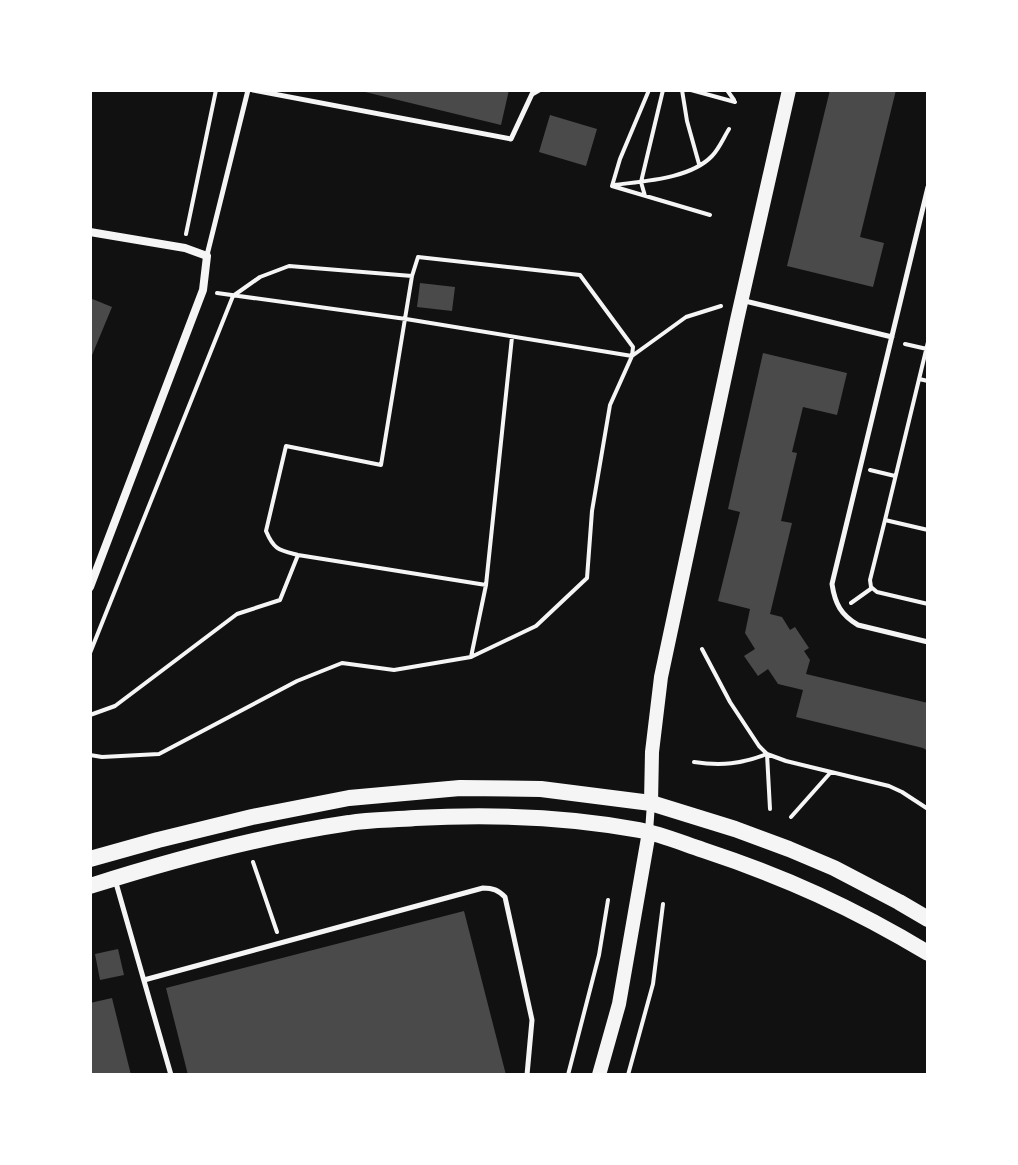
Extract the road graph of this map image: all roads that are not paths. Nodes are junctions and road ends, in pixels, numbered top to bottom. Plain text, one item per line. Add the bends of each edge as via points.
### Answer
1 (251, 90) edge
2 (539, 90) edge
3 (789, 90) edge
4 (928, 187) edge
5 (90, 232) edge
6 (207, 256) junction
7 (741, 300) junction
8 (891, 338) junction
9 (90, 587) edge
10 (928, 642) edge
11 (651, 803) junction
12 (649, 832) junction
13 (90, 859) edge
14 (114, 878) junction
15 (90, 886) edge
16 (928, 919) edge
17 (928, 953) edge
18 (144, 980) junction
19 (171, 1075) edge
20 (527, 1075) edge
21 (599, 1075) edge

1 - 2 lane via 511,139 532,94
1 - 6 lane
3 - 7 street
4 - 8 lane
5 - 6 street
6 - 9 street via 203,290
7 - 8 lane
7 - 11 street via 661,677
8 - 10 lane via 832,584 840,611 858,625
11 - 12 street
11 - 13 main road via 541,789 460,788 349,798
11 - 16 main road via 789,849
12 - 14 main road via 538,817 352,822 260,839
12 - 17 main road via 821,894
12 - 21 street via 619,1004
14 - 15 main road
14 - 18 lane
18 - 19 lane
18 - 20 lane via 483,888 498,890 505,897 532,1020

